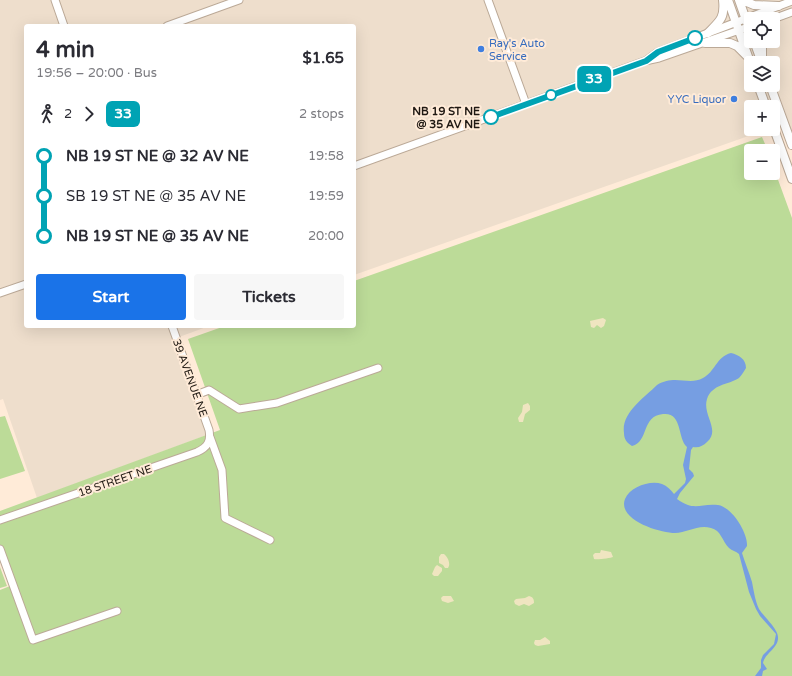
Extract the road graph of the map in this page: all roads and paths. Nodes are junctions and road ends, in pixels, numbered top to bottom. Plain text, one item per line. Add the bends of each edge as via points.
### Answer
1 (54, 0) edge
2 (238, 0) edge
3 (488, 0) edge
4 (723, 0) edge
5 (728, 0) edge
6 (741, 0) edge
7 (792, 1) edge
8 (778, 6) junction
9 (763, 12) edge
10 (792, 12) edge
11 (744, 14) edge
12 (780, 16) edge
13 (744, 19) edge
14 (736, 22) junction
15 (63, 24) edge
16 (172, 24) edge
17 (739, 30) junction
18 (744, 30) edge
19 (708, 32) junction
20 (705, 43) junction
21 (745, 56) edge
22 (748, 56) edge
23 (646, 61) junction
24 (773, 92) edge
25 (526, 104) junction
26 (777, 136) edge
27 (792, 145) edge
28 (356, 165) edge
29 (792, 179) edge
30 (24, 285) edge
31 (0, 293) edge
32 (173, 328) edge
33 (378, 368) dead end
34 (196, 395) junction
35 (209, 433) junction
36 (3, 519) edge
37 (270, 540) dead end
38 (0, 549) edge
39 (117, 611) dead end

1 - 15 street
2 - 16 street
3 - 25 street
4 - 19 main road via 723,16
5 - 14 main road
6 - 8 main road via 754,5
6 - 11 main road
7 - 8 street
8 - 9 street
10 - 12 street
13 - 14 street
14 - 17 main road
14 - 19 street
17 - 18 street
17 - 20 street
17 - 22 main road
19 - 23 street via 658,52
20 - 21 main road via 730,43 737,46
20 - 23 street
23 - 25 street
24 - 27 main road
25 - 28 street
26 - 29 main road
30 - 31 street
32 - 34 street, 39 AVENUE NE
33 - 34 street via 277,403 247,408 240,409 209,390
34 - 35 street, 39 AVENUE NE
35 - 36 street, 18 STREET NE via 208,445 203,450
35 - 37 street, 39 AVENUE NE via 222,470 224,518
38 - 39 street via 33,640

